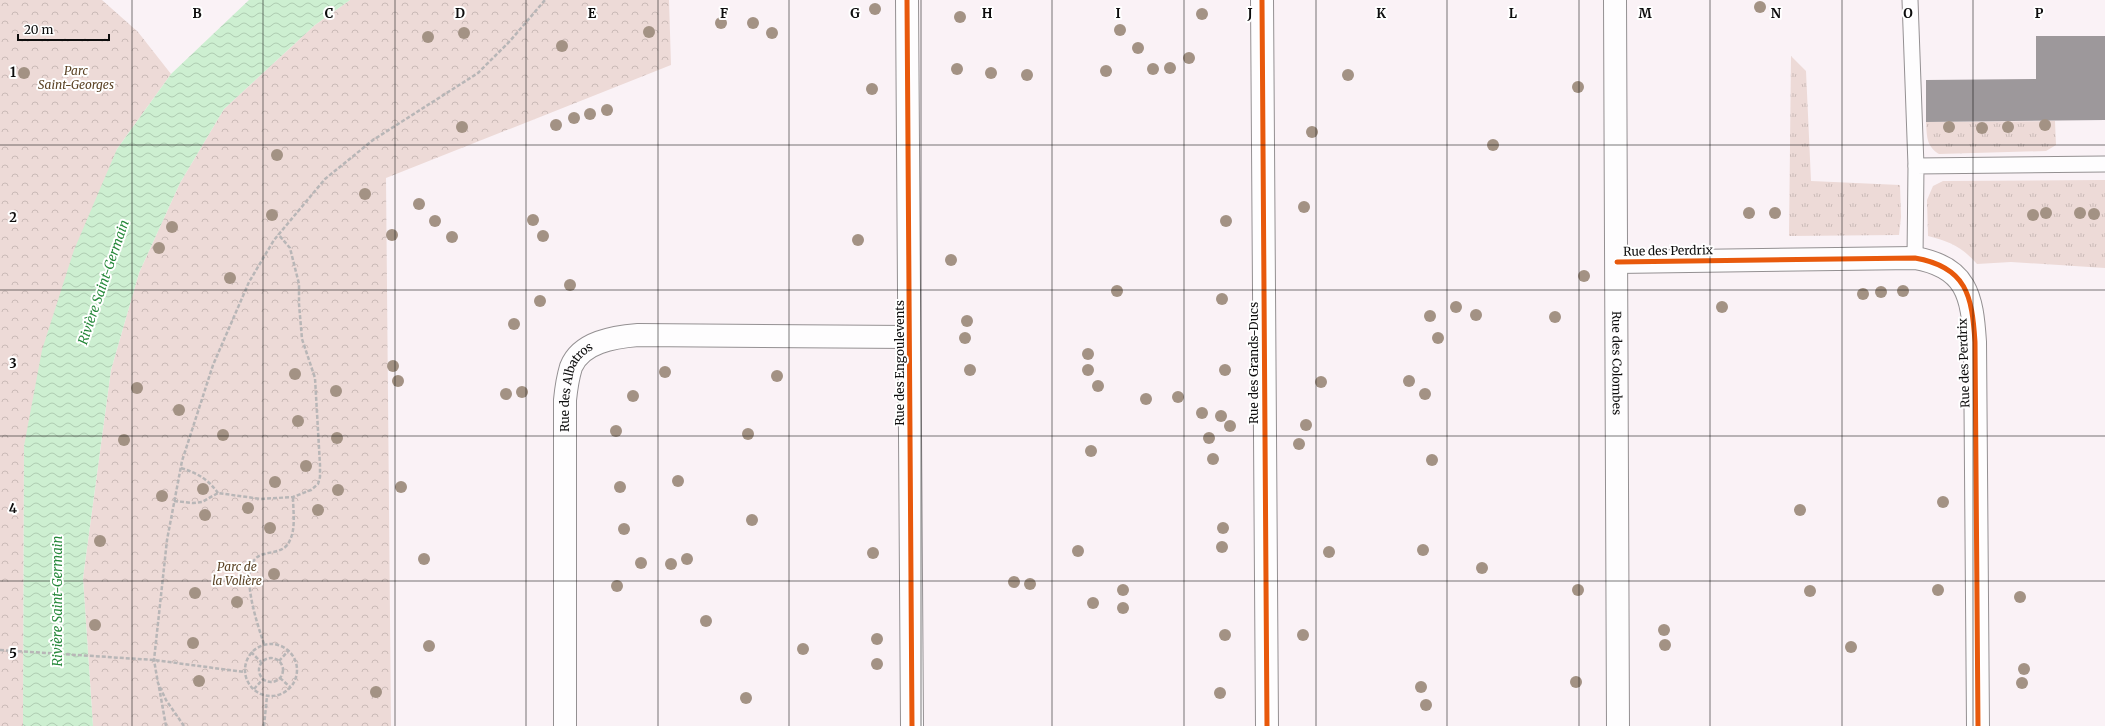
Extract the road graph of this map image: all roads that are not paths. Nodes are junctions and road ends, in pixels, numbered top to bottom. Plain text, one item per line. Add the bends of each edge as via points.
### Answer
1 (907, 0) edge
2 (1262, 0) edge
3 (1615, 0) edge
4 (1910, 0) edge
5 (2105, 164) edge
6 (1916, 166) junction
7 (1915, 258) junction
8 (1617, 262) junction
9 (909, 336) junction
10 (565, 726) edge
11 (912, 726) edge
12 (1267, 726) edge
13 (1618, 726) edge
14 (1978, 726) edge

1 - 9 street, Rue des Engoulevents
2 - 12 street, Rue des Grands-Ducs
3 - 8 street, Rue des Colombes
4 - 6 lane
5 - 6 lane
6 - 7 lane
7 - 8 street, Rue des Perdrix
7 - 14 street, Rue des Perdrix via 1946,267 1965,287 1971,302
8 - 13 street, Rue des Colombes
9 - 10 street, Rue des Albatros via 638,335 616,337 581,353 572,366 565,400
9 - 11 street, Rue des Engoulevents

